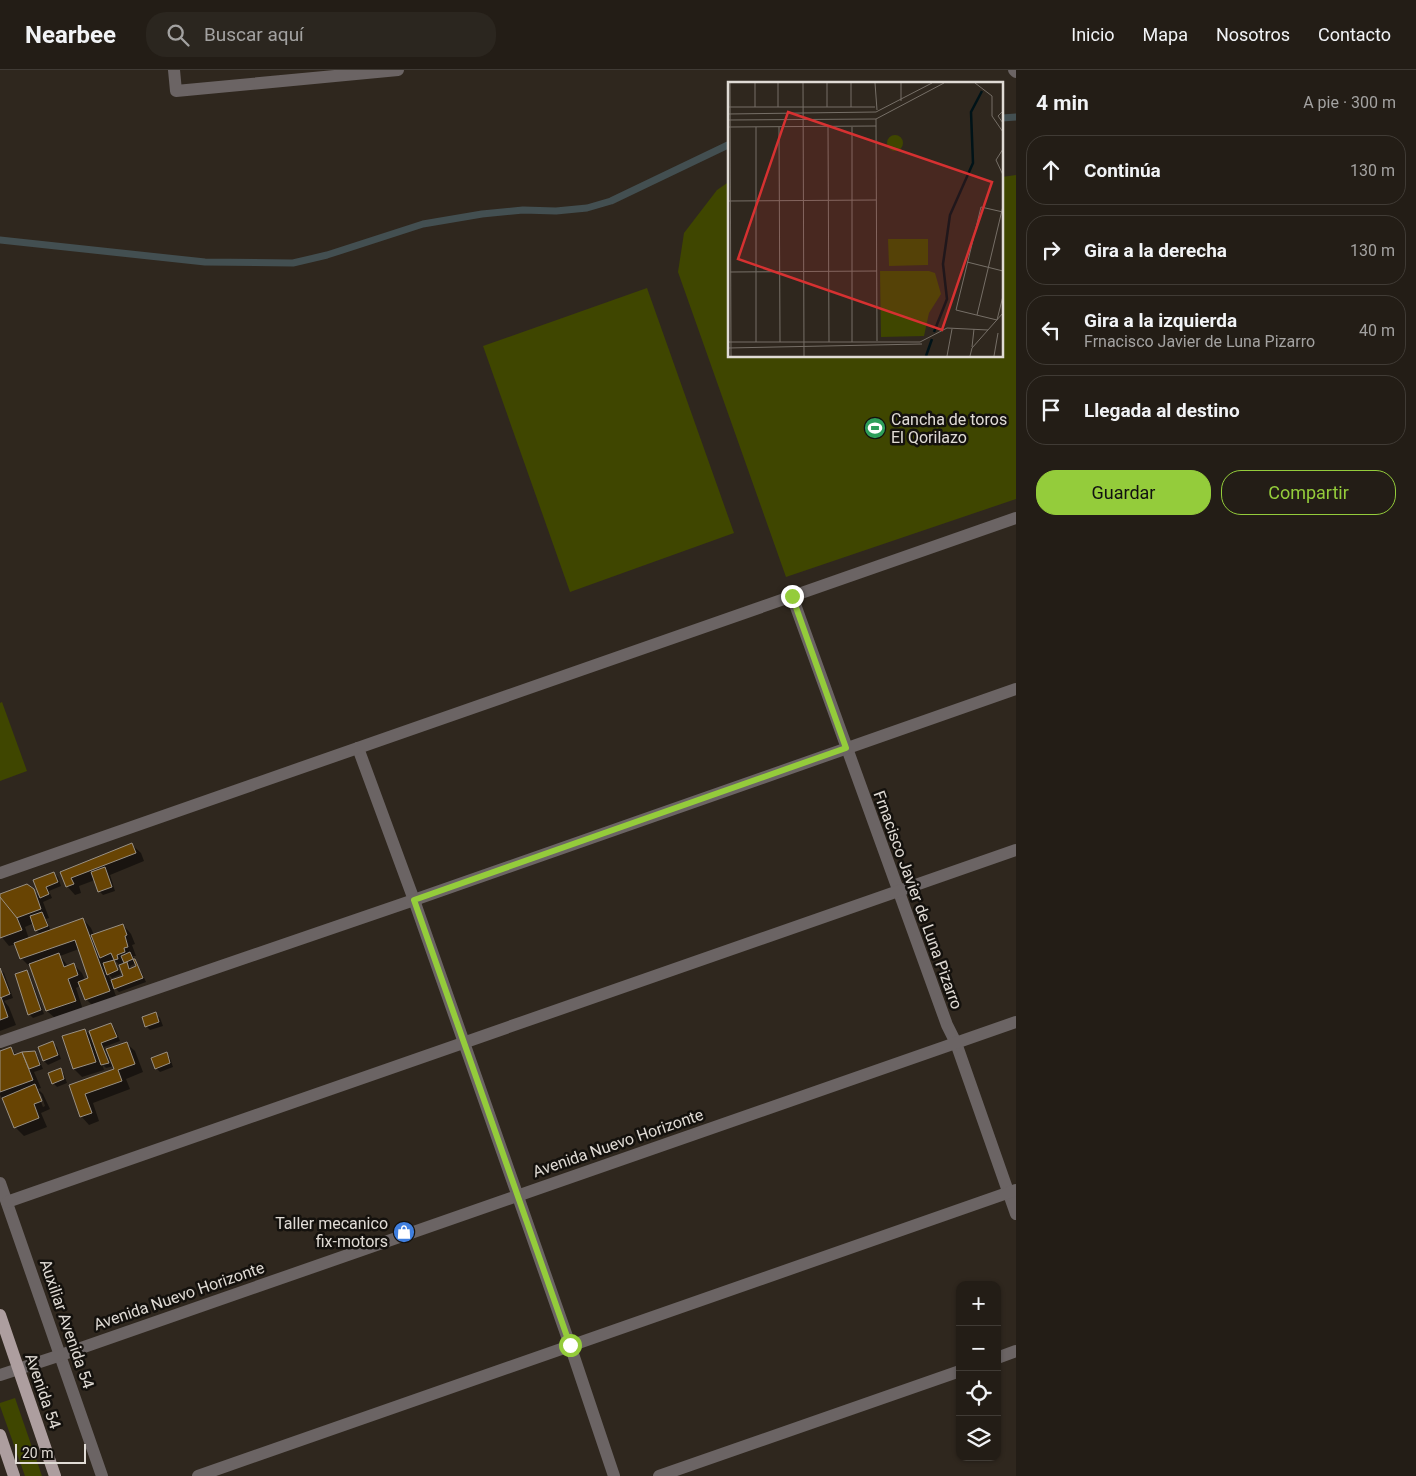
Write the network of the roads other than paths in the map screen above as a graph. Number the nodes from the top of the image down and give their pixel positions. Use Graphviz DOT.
graph roads {
  1 [pos="174,70"];
  2 [pos="398,70"];
  3 [pos="1016,518"];
  4 [pos="792,596"];
  5 [pos="1016,689"];
  6 [pos="358,748"];
  7 [pos="846,748"];
  8 [pos="1016,850"];
  9 [pos="0,873"];
  10 [pos="898,891"];
  11 [pos="414,900"];
  12 [pos="1016,1022"];
  13 [pos="0,1042"];
  14 [pos="463,1042"];
  15 [pos="956,1043"];
  16 [pos="0,1183"];
  17 [pos="1012,1191"];
  18 [pos="517,1195"];
  19 [pos="7,1202"];
  20 [pos="1016,1214"];
  21 [pos="0,1316"];
  22 [pos="570,1345"];
  23 [pos="1016,1352"];
  24 [pos="61,1355"];
  25 [pos="1001,1357"];
  26 [pos="18,1368"];
  27 [pos="956,1372"];
  28 [pos="0,1374"];
  29 [pos="0,1434"];
  30 [pos="14,1476"];
  31 [pos="55,1476"];
  32 [pos="102,1476"];
  33 [pos="198,1476"];
  34 [pos="614,1476"];
  35 [pos="659,1476"];
  1 -- 2 [label="street"];
  3 -- 4 [label="street"];
  4 -- 6 [label="street"];
  4 -- 7 [label="street, Frnacisco Javier de Luna Pizarro"];
  5 -- 7 [label="street"];
  6 -- 9 [label="street"];
  6 -- 11 [label="street"];
  7 -- 10 [label="street, Frnacisco Javier de Luna Pizarro"];
  7 -- 11 [label="street"];
  8 -- 10 [label="street"];
  10 -- 14 [label="street"];
  10 -- 15 [label="street, Frnacisco Javier de Luna Pizarro"];
  11 -- 13 [label="street"];
  11 -- 14 [label="street"];
  12 -- 15 [label="street, Avenida Nuevo Horizonte"];
  14 -- 18 [label="street"];
  14 -- 19 [label="street"];
  15 -- 17 [label="street, Frnacisco Javier de Luna Pizarro"];
  15 -- 18 [label="street, Avenida Nuevo Horizonte"];
  16 -- 19 [label="street, Auxiliar Avenida 54"];
  17 -- 20 [label="street, Frnacisco Javier de Luna Pizarro"];
  17 -- 22 [label="street"];
  18 -- 22 [label="street"];
  18 -- 24 [label="street, Avenida Nuevo Horizonte"];
  19 -- 24 [label="street, Auxiliar Avenida 54"];
  21 -- 26 [label="main road, Avenida 54"];
  22 -- 33 [label="street"];
  22 -- 34 [label="street"];
  23 -- 25 [label="street"];
  24 -- 26 [label="street, Avenida Nuevo Horizonte"];
  24 -- 32 [label="street, Auxiliar Avenida 54"];
  26 -- 28 [label="street, Avenida Nuevo Horizonte"];
  26 -- 31 [label="main road, Avenida 54"];
  27 -- 35 [label="street"];
  29 -- 30 [label="main road"];
}
